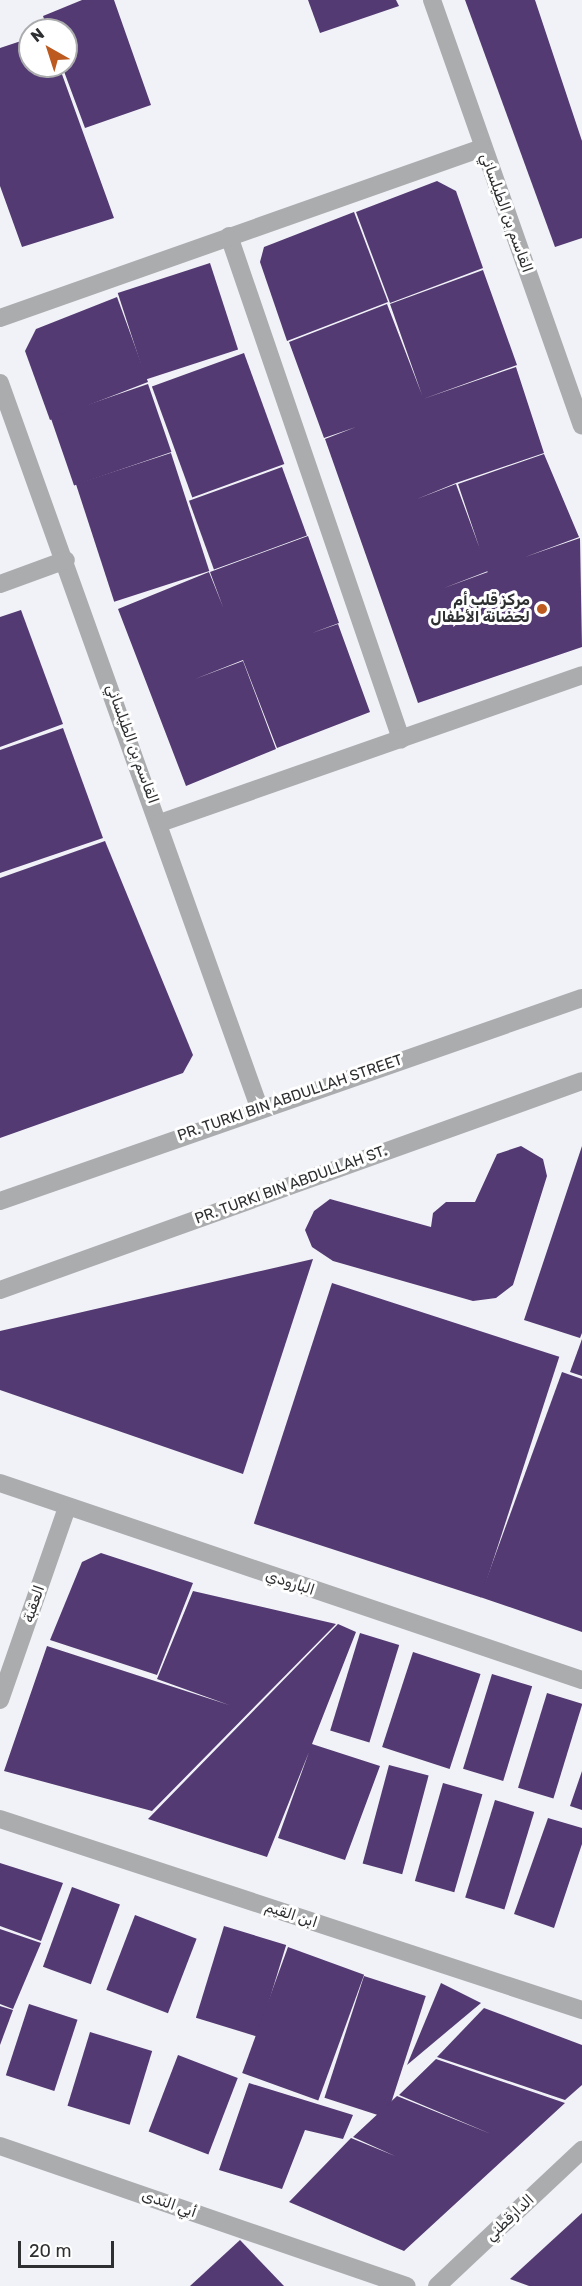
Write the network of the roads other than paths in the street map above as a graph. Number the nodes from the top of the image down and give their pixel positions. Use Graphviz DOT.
graph roads {
  1 [pos="432,0"];
  2 [pos="482,148"];
  3 [pos="229,236"];
  4 [pos="0,318"];
  5 [pos="0,383"];
  6 [pos="582,425"];
  7 [pos="66,560"];
  8 [pos="0,584"];
  9 [pos="582,675"];
  10 [pos="401,739"];
  11 [pos="160,823"];
  12 [pos="582,998"];
  13 [pos="582,1081"];
  14 [pos="259,1107"];
  15 [pos="0,1201"];
  16 [pos="0,1290"];
  17 [pos="0,1483"];
  18 [pos="67,1508"];
  19 [pos="582,1680"];
  20 [pos="0,1700"];
  21 [pos="0,1819"];
  22 [pos="582,2010"];
  23 [pos="0,2146"];
  24 [pos="582,2151"];
  25 [pos="406,2286"];
  26 [pos="437,2286"];
  1 -- 2 [label="street, القاسم بن الطيلساني"];
  2 -- 3 [label="street"];
  2 -- 6 [label="street, القاسم بن الطيلساني"];
  3 -- 4 [label="street"];
  3 -- 10 [label="street"];
  5 -- 7 [label="street, القاسم بن الطيلساني"];
  7 -- 8 [label="street"];
  7 -- 11 [label="street, القاسم بن الطيلساني"];
  9 -- 10 [label="street"];
  10 -- 11 [label="street"];
  11 -- 14 [label="street, القاسم بن الطيلساني"];
  12 -- 14 [label="street, PR. TURKI BIN ABDULLAH STREET"];
  13 -- 16 [label="street, PR. TURKI BIN ABDULLAH ST."];
  14 -- 15 [label="street, PR. TURKI BIN ABDULLAH STREET"];
  17 -- 18 [label="street, البارودي"];
  18 -- 19 [label="street, البارودي"];
  18 -- 20 [label="street, العقبة"];
  21 -- 22 [label="street, ابن القيم"];
  23 -- 25 [label="street, أبي الندى"];
  24 -- 26 [label="street, الدارقطني"];
}
